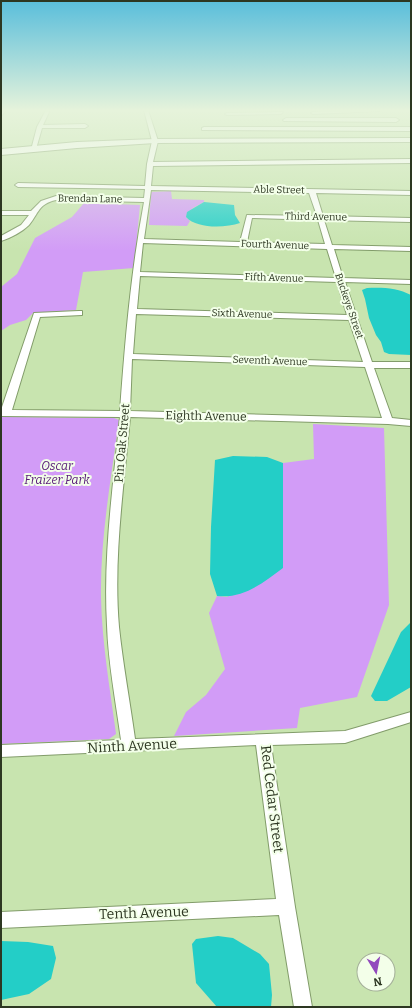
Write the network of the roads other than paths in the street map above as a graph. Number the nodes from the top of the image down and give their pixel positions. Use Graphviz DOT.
graph roads {
  1 [pos="152,157"];
  2 [pos="411,162"];
  3 [pos="150,164"];
  4 [pos="18,185"];
  5 [pos="148,188"];
  6 [pos="312,191"];
  7 [pos="411,193"];
  8 [pos="148,200"];
  9 [pos="1,213"];
  10 [pos="32,213"];
  11 [pos="320,217"];
  12 [pos="411,220"];
  13 [pos="1,239"];
  14 [pos="140,241"];
  15 [pos="242,244"];
  16 [pos="329,246"];
  17 [pos="411,249"];
  18 [pos="136,274"];
  19 [pos="340,280"];
  20 [pos="411,282"];
  21 [pos="133,311"];
  22 [pos="79,312"];
  23 [pos="352,318"];
  24 [pos="128,356"];
  25 [pos="370,365"];
  26 [pos="411,365"];
  27 [pos="3,413"];
  28 [pos="125,415"];
  29 [pos="388,421"];
  30 [pos="411,423"];
  31 [pos="411,717"];
  32 [pos="263,739"];
  33 [pos="129,746"];
  34 [pos="1,752"];
  35 [pos="286,907"];
  36 [pos="1,920"];
  37 [pos="304,1007"];
  1 -- 3 [label="street, Pin Oak Street"];
  2 -- 3 [label="street"];
  3 -- 5 [label="street, Pin Oak Street"];
  4 -- 5 [label="street, Able Street"];
  5 -- 6 [label="street, Able Street"];
  5 -- 8 [label="street, Pin Oak Street"];
  6 -- 7 [label="street, Able Street"];
  6 -- 11 [label="street, Buckeye Street"];
  8 -- 10 [label="street, Brendan Lane"];
  8 -- 14 [label="street, Pin Oak Street"];
  9 -- 10 [label="street"];
  10 -- 13 [label="street, Brendan Lane"];
  11 -- 12 [label="street, Third Avenue"];
  11 -- 15 [label="street, Third Avenue"];
  11 -- 16 [label="street, Buckeye Street"];
  14 -- 15 [label="street, Fourth Avenue"];
  14 -- 18 [label="street, Pin Oak Street"];
  15 -- 16 [label="street, Fourth Avenue"];
  16 -- 17 [label="street, Fourth Avenue"];
  16 -- 19 [label="street, Buckeye Street"];
  18 -- 19 [label="street, Fifth Avenue"];
  18 -- 21 [label="street, Pin Oak Street"];
  19 -- 20 [label="street, Fifth Avenue"];
  19 -- 23 [label="street, Buckeye Street"];
  21 -- 23 [label="street, Sixth Avenue"];
  21 -- 24 [label="street, Pin Oak Street"];
  22 -- 27 [label="street"];
  23 -- 25 [label="street, Buckeye Street"];
  24 -- 25 [label="street, Seventh Avenue"];
  24 -- 28 [label="street, Pin Oak Street"];
  25 -- 26 [label="street, Seventh Avenue"];
  25 -- 29 [label="street, Buckeye Street"];
  27 -- 28 [label="street, Eighth Avenue"];
  28 -- 29 [label="street, Eighth Avenue"];
  28 -- 33 [label="street, Pin Oak Street"];
  29 -- 30 [label="street, Eighth Avenue"];
  31 -- 32 [label="street, Red Cedar Street"];
  32 -- 33 [label="street, Ninth Avenue"];
  32 -- 35 [label="street, Red Cedar Street"];
  33 -- 34 [label="street, Ninth Avenue"];
  35 -- 36 [label="street, Tenth Avenue"];
  35 -- 37 [label="street, Red Cedar Street"];
}
